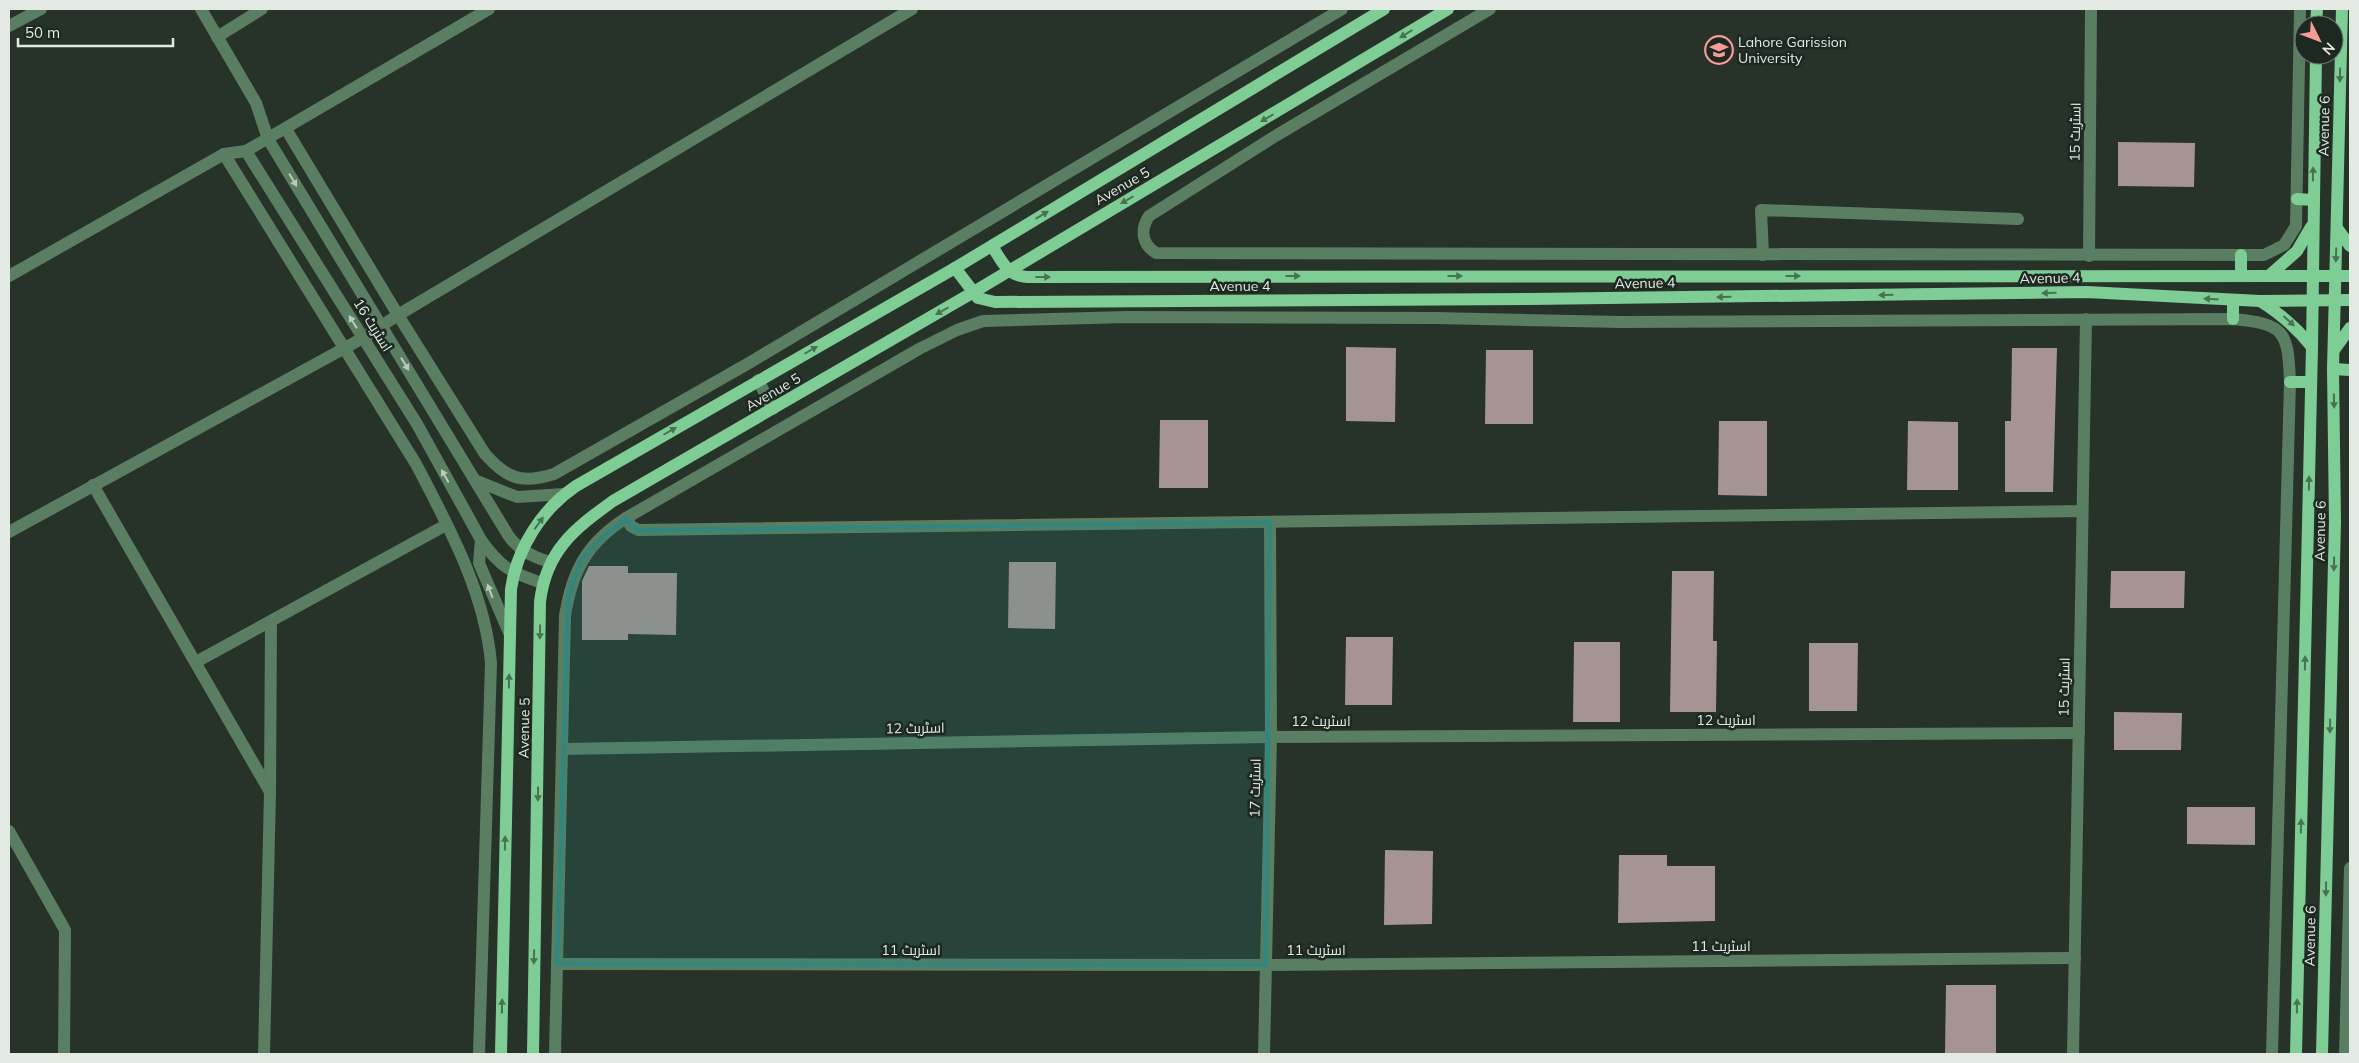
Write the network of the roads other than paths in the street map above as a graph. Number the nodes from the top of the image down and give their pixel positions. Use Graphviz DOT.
graph roads {
  1 [pos="41,9"];
  2 [pos="201,9"];
  3 [pos="262,9"];
  4 [pos="489,9"];
  5 [pos="912,9"];
  6 [pos="1342,9"];
  7 [pos="1384,9"];
  8 [pos="1448,9"];
  9 [pos="1490,9"];
  10 [pos="2091,9"];
  11 [pos="2300,9"];
  12 [pos="2342,9"];
  13 [pos="476,12"];
  14 [pos="9,26"];
  15 [pos="217,37"];
  16 [pos="2316,65"];
  17 [pos="286,129"];
  18 [pos="268,139"];
  19 [pos="246,151"];
  20 [pos="224,154"];
  21 [pos="2344,198"];
  22 [pos="2297,199"];
  23 [pos="2313,200"];
  24 [pos="2018,219"];
  25 [pos="2313,222"];
  26 [pos="2337,228"];
  27 [pos="992,246"];
  28 [pos="2350,246"];
  29 [pos="1763,255"];
  30 [pos="2089,256"];
  31 [pos="2241,256"];
  32 [pos="955,268"];
  33 [pos="1008,271"];
  34 [pos="2241,274"];
  35 [pos="2271,274"];
  36 [pos="2313,275"];
  37 [pos="2336,275"];
  38 [pos="9,276"];
  39 [pos="2350,276"];
  40 [pos="972,293"];
  41 [pos="2233,300"];
  42 [pos="2312,300"];
  43 [pos="2335,300"];
  44 [pos="2350,300"];
  45 [pos="2260,301"];
  46 [pos="398,315"];
  47 [pos="2086,319"];
  48 [pos="2233,319"];
  49 [pos="382,327"];
  50 [pos="2350,328"];
  51 [pos="363,338"];
  52 [pos="2312,347"];
  53 [pos="345,348"];
  54 [pos="2334,350"];
  55 [pos="2333,369"];
  56 [pos="2350,370"];
  57 [pos="758,380"];
  58 [pos="2290,382"];
  59 [pos="2311,382"];
  60 [pos="773,409"];
  61 [pos="476,481"];
  62 [pos="92,484"];
  63 [pos="564,494"];
  64 [pos="2082,511"];
  65 [pos="626,518"];
  66 [pos="1270,522"];
  67 [pos="446,525"];
  68 [pos="9,532"];
  69 [pos="481,540"];
  70 [pos="522,550"];
  71 [pos="550,562"];
  72 [pos="514,573"];
  73 [pos="542,583"];
  74 [pos="271,622"];
  75 [pos="510,635"];
  76 [pos="196,662"];
  77 [pos="2079,733"];
  78 [pos="1271,737"];
  79 [pos="563,750"];
  80 [pos="270,792"];
  81 [pos="9,831"];
  82 [pos="2350,868"];
  83 [pos="2075,958"];
  84 [pos="557,964"];
  85 [pos="1266,965"];
  86 [pos="64,1054"];
  87 [pos="264,1054"];
  88 [pos="479,1054"];
  89 [pos="501,1054"];
  90 [pos="532,1054"];
  91 [pos="555,1054"];
  92 [pos="1264,1054"];
  93 [pos="2073,1054"];
  94 [pos="2272,1054"];
  95 [pos="2296,1054"];
  96 [pos="2322,1054"];
  97 [pos="2345,1054"];
  1 -- 14 [label="street"];
  2 -- 15 [label="street, اسٹریٹ 16"];
  3 -- 15 [label="street"];
  4 -- 13 [label="street"];
  5 -- 46 [label="street"];
  6 -- 46 [label="street"];
  27 -- 7 [label="main road, Avenue 5, one-way"];
  8 -- 33 [label="main road, Avenue 5, one-way"];
  9 -- 29 [label="street"];
  10 -- 30 [label="street, اسٹریٹ 15"];
  11 -- 22 [label="street"];
  12 -- 21 [label="main road, Avenue 6, one-way"];
  13 -- 17 [label="street"];
  15 -- 18 [label="street, اسٹریٹ 16"];
  23 -- 16 [label="main road, Avenue 6, one-way"];
  17 -- 18 [label="street"];
  17 -- 46 [label="street"];
  18 -- 19 [label="street"];
  18 -- 49 [label="street, اسٹریٹ 16, one-way"];
  19 -- 20 [label="street"];
  51 -- 19 [label="street, اسٹریٹ 16, one-way"];
  20 -- 38 [label="street"];
  20 -- 53 [label="street"];
  21 -- 26 [label="main road, Avenue 6"];
  22 -- 23 [label="main road"];
  22 -- 31 [label="street"];
  23 -- 25 [label="main road, Avenue 6"];
  24 -- 29 [label="street"];
  25 -- 35 [label="main road"];
  25 -- 36 [label="main road, Avenue 6"];
  26 -- 28 [label="main road"];
  26 -- 37 [label="main road, Avenue 6, one-way"];
  27 -- 32 [label="main road, Avenue 5"];
  27 -- 33 [label="main road"];
  29 -- 30 [label="street"];
  30 -- 31 [label="street"];
  31 -- 34 [label="main road"];
  32 -- 40 [label="main road"];
  57 -- 32 [label="main road, Avenue 5, one-way"];
  33 -- 34 [label="main road, Avenue 4, one-way"];
  33 -- 40 [label="main road, Avenue 5"];
  34 -- 35 [label="main road, Avenue 4"];
  35 -- 36 [label="main road, Avenue 4"];
  36 -- 37 [label="main road, Avenue 4"];
  36 -- 42 [label="main road, Avenue 6"];
  37 -- 39 [label="main road, Avenue 4"];
  37 -- 43 [label="main road, Avenue 6"];
  41 -- 40 [label="main road, Avenue 4, one-way"];
  40 -- 60 [label="main road, Avenue 5, one-way"];
  41 -- 45 [label="main road, Avenue 4"];
  41 -- 48 [label="main road"];
  42 -- 43 [label="main road, Avenue 4"];
  42 -- 45 [label="main road, Avenue 4"];
  42 -- 52 [label="main road, Avenue 6"];
  43 -- 44 [label="main road, Avenue 4"];
  43 -- 54 [label="main road, Avenue 6"];
  45 -- 52 [label="main road, one-way"];
  46 -- 49 [label="street"];
  47 -- 48 [label="street"];
  47 -- 64 [label="street, اسٹریٹ 15"];
  47 -- 65 [label="street"];
  48 -- 58 [label="street"];
  49 -- 51 [label="street"];
  49 -- 61 [label="street, اسٹریٹ 16, one-way"];
  50 -- 54 [label="main road"];
  51 -- 53 [label="street"];
  69 -- 51 [label="street, اسٹریٹ 16, one-way"];
  52 -- 59 [label="main road, Avenue 6"];
  53 -- 62 [label="street"];
  53 -- 67 [label="street"];
  54 -- 55 [label="main road, Avenue 6"];
  55 -- 56 [label="main road"];
  55 -- 96 [label="main road, Avenue 6, one-way"];
  57 -- 60 [label="street"];
  63 -- 57 [label="main road, Avenue 5, one-way"];
  58 -- 59 [label="main road"];
  58 -- 94 [label="street"];
  95 -- 59 [label="main road, Avenue 6, one-way"];
  60 -- 71 [label="main road, Avenue 5"];
  61 -- 63 [label="street"];
  61 -- 70 [label="street, اسٹریٹ 16"];
  62 -- 68 [label="street"];
  62 -- 76 [label="street"];
  70 -- 63 [label="main road, Avenue 5, one-way"];
  64 -- 66 [label="street"];
  64 -- 77 [label="street, اسٹریٹ 15"];
  65 -- 66 [label="street"];
  65 -- 79 [label="street"];
  66 -- 78 [label="street, اسٹریٹ 17"];
  67 -- 74 [label="street"];
  67 -- 88 [label="street"];
  69 -- 72 [label="street"];
  75 -- 69 [label="street, Avenue 5, one-way"];
  70 -- 71 [label="street, اسٹریٹ 16"];
  70 -- 72 [label="main road, Avenue 5"];
  71 -- 73 [label="main road, Avenue 5"];
  72 -- 73 [label="street"];
  72 -- 75 [label="main road, Avenue 5"];
  73 -- 90 [label="main road, Avenue 5, one-way"];
  74 -- 76 [label="street"];
  74 -- 80 [label="street"];
  89 -- 75 [label="main road, Avenue 5, one-way"];
  76 -- 80 [label="street"];
  77 -- 78 [label="street, اسٹریٹ 12"];
  77 -- 83 [label="street, اسٹریٹ 15"];
  78 -- 79 [label="street, اسٹریٹ 12"];
  78 -- 85 [label="street, اسٹریٹ 17"];
  79 -- 84 [label="street"];
  80 -- 87 [label="street"];
  81 -- 86 [label="street"];
  82 -- 97 [label="street"];
  83 -- 85 [label="street, اسٹریٹ 11"];
  83 -- 93 [label="street, اسٹریٹ 15"];
  84 -- 85 [label="street, اسٹریٹ 11"];
  84 -- 91 [label="street"];
  85 -- 92 [label="street, اسٹریٹ 17"];
}
